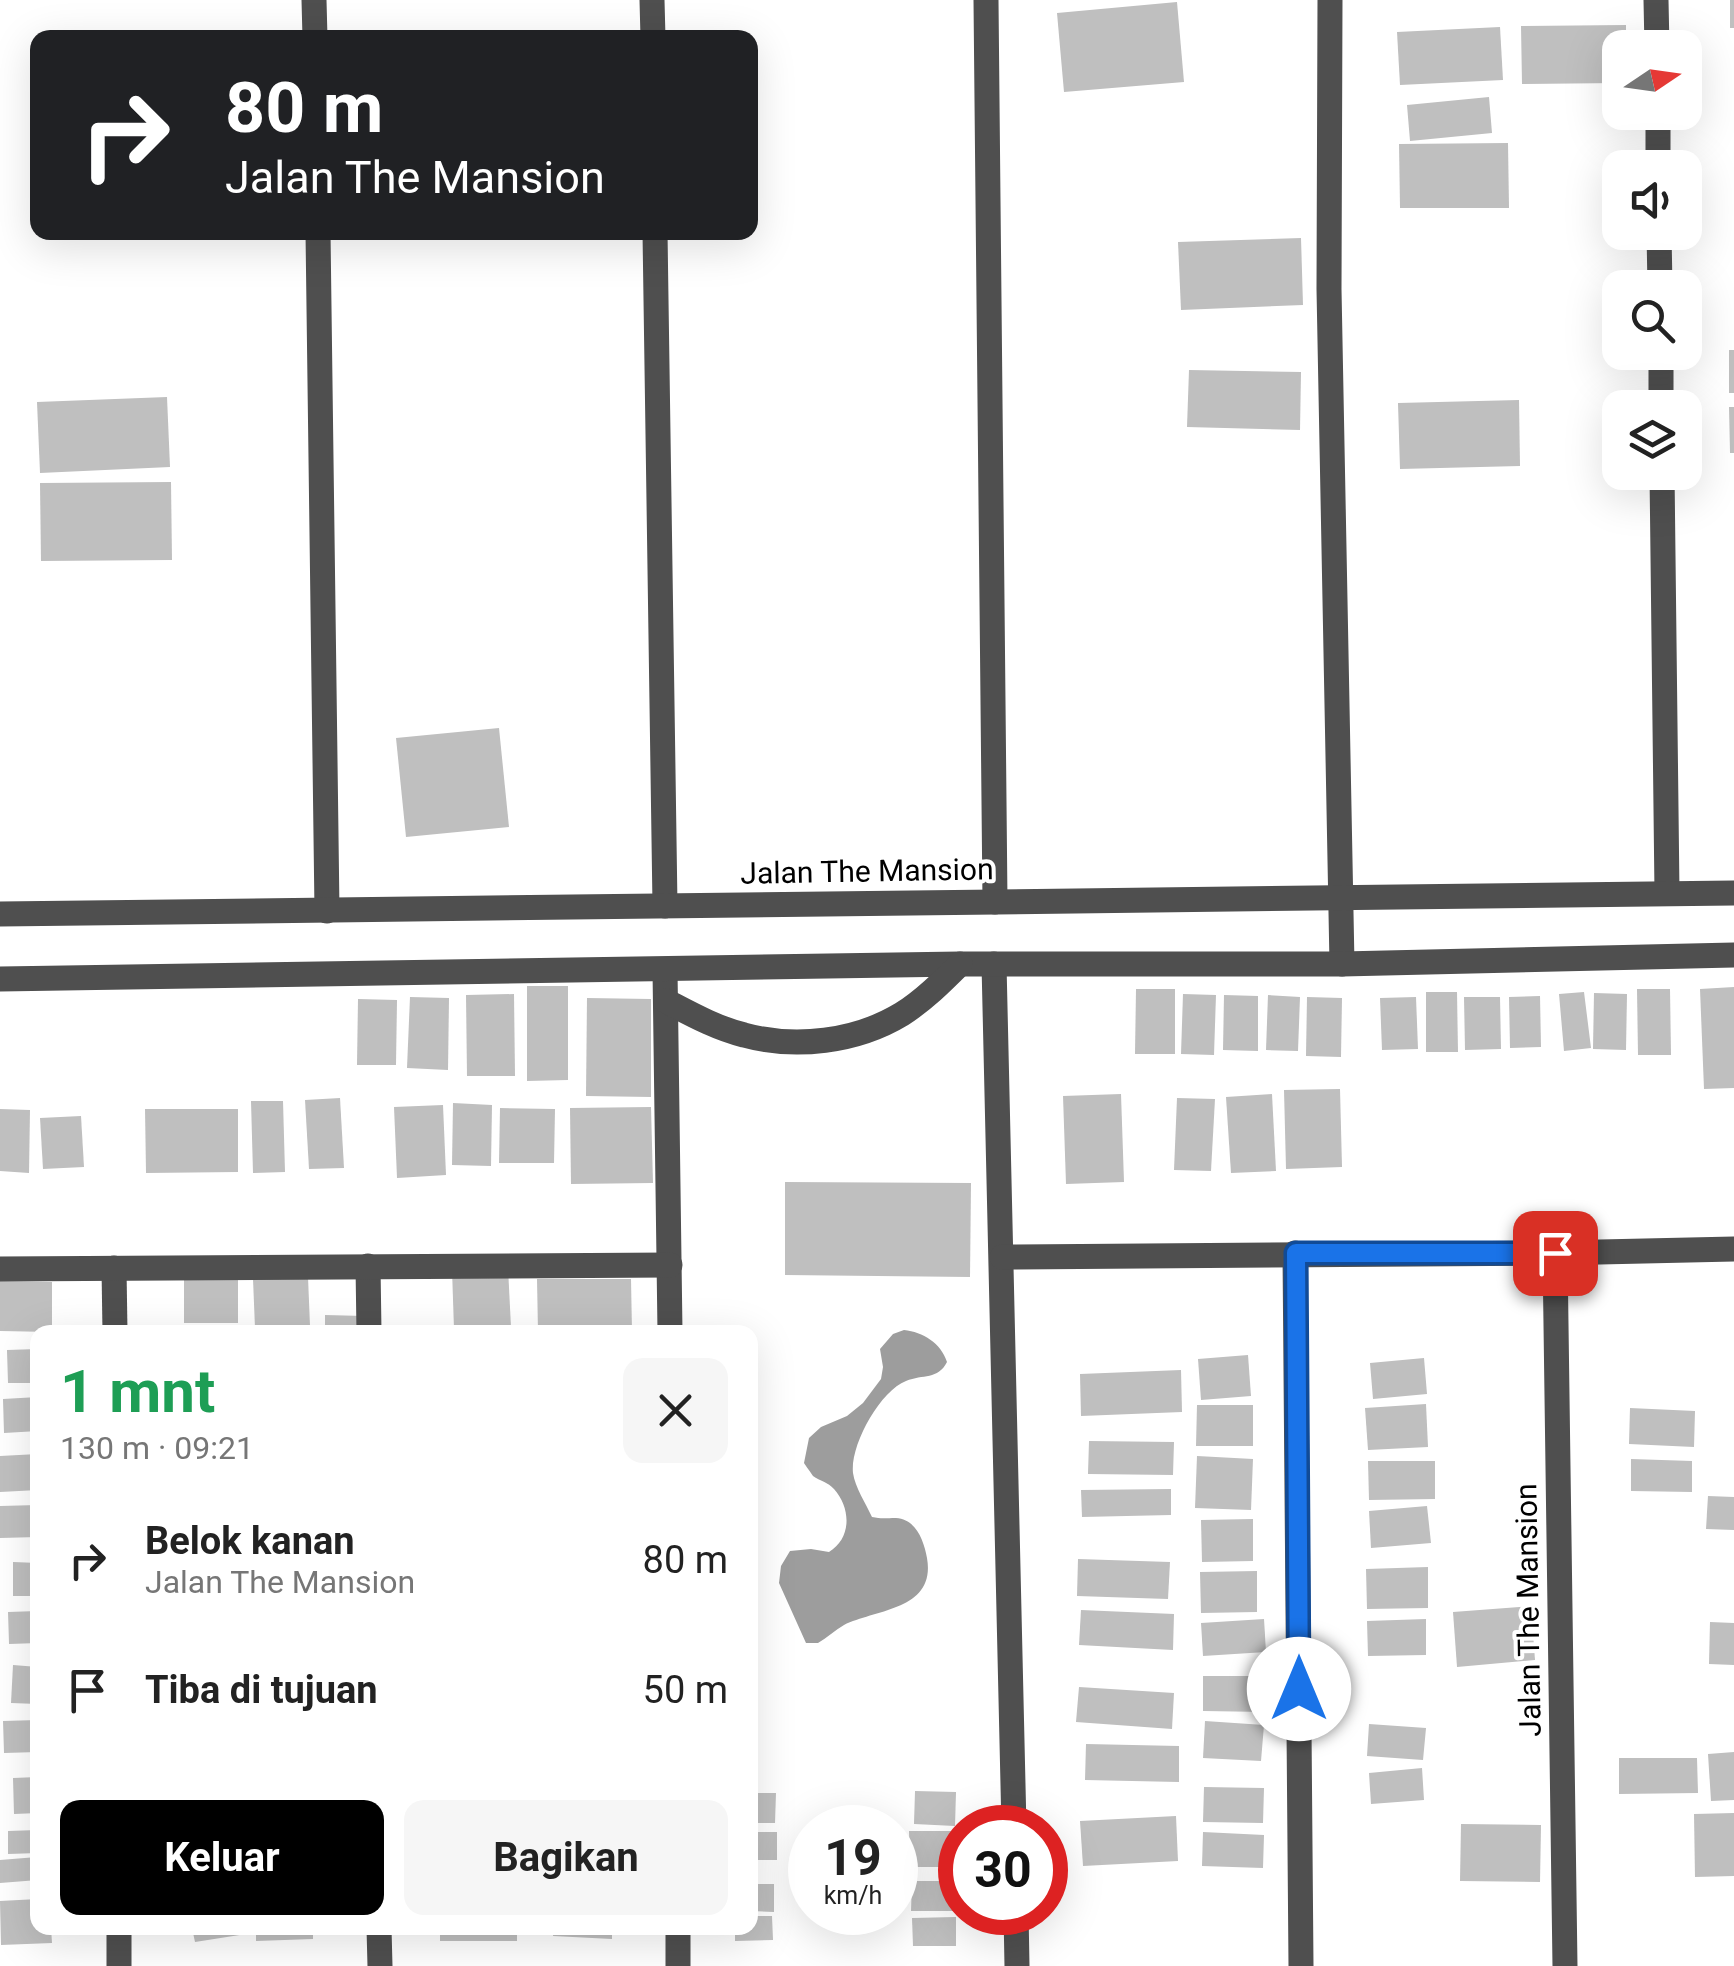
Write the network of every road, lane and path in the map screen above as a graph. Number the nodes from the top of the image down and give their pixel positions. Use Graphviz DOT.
graph roads {
  1 [pos="314,0"];
  2 [pos="652,0"];
  3 [pos="986,0"];
  4 [pos="1330,0"];
  5 [pos="1656,0"];
  6 [pos="315,30"];
  7 [pos="652,30"];
  8 [pos="1657,30"];
  9 [pos="318,240"];
  10 [pos="655,240"];
  11 [pos="1662,490"];
  12 [pos="1734,892"];
  13 [pos="1668,894"];
  14 [pos="1340,898"];
  15 [pos="995,902"];
  16 [pos="665,906"];
  17 [pos="328,910"];
  18 [pos="0,914"];
  19 [pos="1734,955"];
  20 [pos="960,964"];
  21 [pos="994,964"];
  22 [pos="1342,964"];
  23 [pos="666,970"];
  24 [pos="0,979"];
  25 [pos="666,1001"];
  26 [pos="1734,1249"];
  27 [pos="1296,1253"];
  28 [pos="1555,1253"];
  29 [pos="1002,1256"];
  30 [pos="670,1265"];
  31 [pos="368,1266"];
  32 [pos="114,1268"];
  33 [pos="0,1269"];
  34 [pos="115,1325"];
  35 [pos="369,1325"];
  36 [pos="670,1325"];
  37 [pos="1014,1805"];
  38 [pos="118,1935"];
  39 [pos="379,1935"];
  40 [pos="678,1935"];
  41 [pos="1016,1935"];
  42 [pos="119,1966"];
  43 [pos="380,1966"];
  44 [pos="678,1966"];
  45 [pos="1017,1966"];
  46 [pos="1301,1966"];
  47 [pos="1565,1966"];
  1 -- 6 [label="street"];
  2 -- 7 [label="street"];
  3 -- 15 [label="street"];
  4 -- 14 [label="street"];
  5 -- 8 [label="street"];
  9 -- 17 [label="street"];
  10 -- 16 [label="street"];
  11 -- 13 [label="street"];
  12 -- 13 [label="street, Jalan The Mansion"];
  13 -- 14 [label="street, Jalan The Mansion"];
  14 -- 15 [label="street, Jalan The Mansion"];
  14 -- 22 [label="street"];
  15 -- 16 [label="street, Jalan The Mansion"];
  16 -- 17 [label="street, Jalan The Mansion"];
  17 -- 18 [label="street, Jalan The Mansion"];
  19 -- 22 [label="street"];
  20 -- 21 [label="street"];
  20 -- 23 [label="street"];
  20 -- 25 [label="street"];
  21 -- 22 [label="street"];
  21 -- 29 [label="street"];
  23 -- 24 [label="street"];
  23 -- 25 [label="street"];
  25 -- 30 [label="street"];
  26 -- 28 [label="street"];
  27 -- 28 [label="street"];
  27 -- 29 [label="street"];
  27 -- 46 [label="street"];
  28 -- 47 [label="street, Jalan The Mansion"];
  29 -- 37 [label="street"];
  30 -- 31 [label="street"];
  30 -- 36 [label="street"];
  31 -- 32 [label="street"];
  31 -- 35 [label="street"];
  32 -- 33 [label="street"];
  32 -- 34 [label="street"];
  38 -- 42 [label="street"];
  39 -- 43 [label="street"];
  40 -- 44 [label="street"];
  41 -- 45 [label="street"];
}
